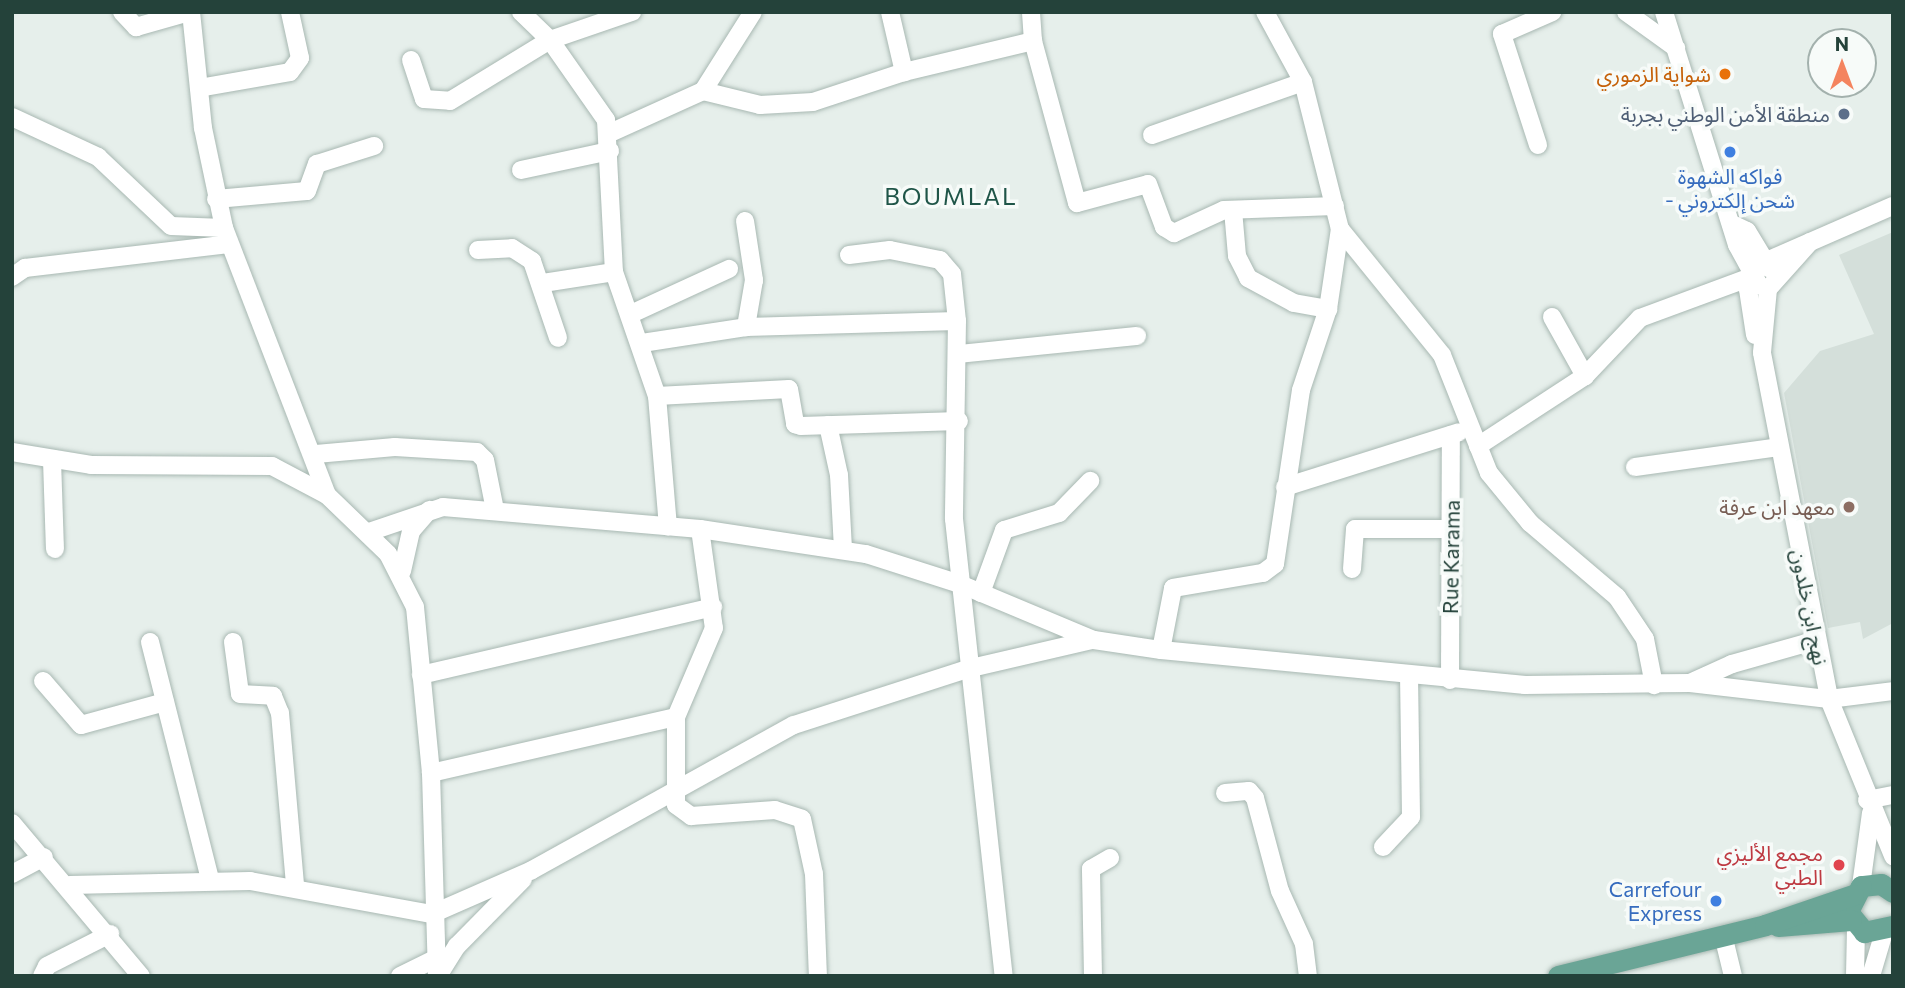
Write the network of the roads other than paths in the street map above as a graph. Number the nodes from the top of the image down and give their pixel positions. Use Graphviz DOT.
graph roads {
  1 [pos="122,12"];
  2 [pos="190,12"];
  3 [pos="290,12"];
  4 [pos="521,12"];
  5 [pos="632,12"];
  6 [pos="753,12"];
  7 [pos="890,12"];
  8 [pos="1031,12"];
  9 [pos="1265,12"];
  10 [pos="1552,12"];
  11 [pos="1626,12"];
  12 [pos="1664,12"];
  13 [pos="550,40"];
  14 [pos="1033,41"];
  15 [pos="1676,48"];
  16 [pos="411,60"];
  17 [pos="904,72"];
  18 [pos="1303,82"];
  19 [pos="199,88"];
  20 [pos="703,91"];
  21 [pos="12,117"];
  22 [pos="1152,135"];
  23 [pos="610,142"];
  24 [pos="1538,145"];
  25 [pos="374,146"];
  26 [pos="521,170"];
  27 [pos="216,199"];
  28 [pos="1335,206"];
  29 [pos="1893,206"];
  30 [pos="1233,210"];
  31 [pos="745,220"];
  32 [pos="1734,225"];
  33 [pos="1340,229"];
  34 [pos="227,236"];
  35 [pos="1810,242"];
  36 [pos="478,250"];
  37 [pos="849,255"];
  38 [pos="1764,261"];
  39 [pos="729,270"];
  40 [pos="614,272"];
  41 [pos="1751,276"];
  42 [pos="12,277"];
  43 [pos="543,283"];
  44 [pos="1772,284"];
  45 [pos="1328,309"];
  46 [pos="631,314"];
  47 [pos="1552,317"];
  48 [pos="957,321"];
  49 [pos="746,327"];
  50 [pos="1137,336"];
  51 [pos="558,338"];
  52 [pos="642,343"];
  53 [pos="1762,353"];
  54 [pos="959,354"];
  55 [pos="1585,376"];
  56 [pos="657,396"];
  57 [pos="959,421"];
  58 [pos="828,425"];
  59 [pos="1468,428"];
  60 [pos="1451,435"];
  61 [pos="1478,446"];
  62 [pos="1779,447"];
  63 [pos="12,452"];
  64 [pos="316,454"];
  65 [pos="52,460"];
  66 [pos="1635,467"];
  67 [pos="1090,481"];
  68 [pos="1285,487"];
  69 [pos="327,495"];
  70 [pos="432,508"];
  71 [pos="495,510"];
  72 [pos="668,527"];
  73 [pos="700,529"];
  74 [pos="1451,529"];
  75 [pos="369,532"];
  76 [pos="55,549"];
  77 [pos="843,549"];
  78 [pos="1352,569"];
  79 [pos="402,571"];
  80 [pos="960,584"];
  81 [pos="981,593"];
  82 [pos="712,607"];
  83 [pos="1094,640"];
  84 [pos="1817,640"];
  85 [pos="150,642"];
  86 [pos="233,642"];
  87 [pos="1161,650"];
  88 [pos="967,669"];
  89 [pos="421,675"];
  90 [pos="1409,677"];
  91 [pos="1450,680"];
  92 [pos="43,681"];
  93 [pos="1689,683"];
  94 [pos="1654,685"];
  95 [pos="1893,691"];
  96 [pos="1829,699"];
  97 [pos="165,702"];
  98 [pos="676,717"];
  99 [pos="431,773"];
  100 [pos="674,788"];
  101 [pos="1225,793"];
  102 [pos="1893,795"];
  103 [pos="1869,807"];
  104 [pos="12,823"];
  105 [pos="1383,847"];
  106 [pos="1893,856"];
  107 [pos="44,857"];
  108 [pos="1110,858"];
  109 [pos="533,870"];
  110 [pos="12,874"];
  111 [pos="210,879"];
  112 [pos="70,885"];
  113 [pos="295,886"];
  114 [pos="1857,890"];
  115 [pos="1893,892"];
  116 [pos="432,914"];
  117 [pos="1854,924"];
  118 [pos="1765,925"];
  119 [pos="1890,928"];
  120 [pos="110,934"];
  121 [pos="1723,934"];
  122 [pos="437,970"];
  123 [pos="43,976"];
  124 [pos="141,976"];
  125 [pos="400,976"];
  126 [pos="818,976"];
  127 [pos="1004,976"];
  128 [pos="1093,976"];
  129 [pos="1308,976"];
  130 [pos="1558,976"];
  131 [pos="1733,976"];
  132 [pos="1855,976"];
  133 [pos="1871,976"];
  1 -- 2 [label="street"];
  2 -- 19 [label="street"];
  3 -- 19 [label="street"];
  4 -- 13 [label="street"];
  5 -- 13 [label="street"];
  6 -- 20 [label="street"];
  7 -- 17 [label="street"];
  8 -- 14 [label="street"];
  9 -- 18 [label="street"];
  10 -- 24 [label="street"];
  11 -- 15 [label="street"];
  12 -- 15 [label="street, نهج ابن خلدون"];
  13 -- 16 [label="street"];
  13 -- 23 [label="street"];
  14 -- 17 [label="street"];
  14 -- 30 [label="street"];
  15 -- 32 [label="street, نهج ابن خلدون"];
  17 -- 20 [label="street"];
  18 -- 22 [label="street"];
  18 -- 28 [label="street"];
  19 -- 27 [label="street"];
  20 -- 23 [label="street"];
  21 -- 34 [label="street"];
  23 -- 26 [label="street"];
  23 -- 40 [label="street"];
  25 -- 27 [label="street"];
  27 -- 34 [label="street"];
  28 -- 30 [label="street"];
  28 -- 33 [label="street"];
  29 -- 35 [label="street"];
  30 -- 45 [label="street"];
  31 -- 49 [label="street"];
  32 -- 38 [label="street, نهج ابن خلدون"];
  32 -- 41 [label="street, نهج ابن خلدون"];
  33 -- 45 [label="street"];
  33 -- 59 [label="street"];
  34 -- 42 [label="street"];
  34 -- 64 [label="street"];
  35 -- 38 [label="street"];
  35 -- 44 [label="street"];
  36 -- 43 [label="street"];
  37 -- 48 [label="street"];
  38 -- 41 [label="street"];
  38 -- 44 [label="street, نهج ابن خلدون"];
  39 -- 46 [label="street"];
  40 -- 43 [label="street"];
  40 -- 46 [label="street"];
  41 -- 44 [label="street, نهج ابن خلدون"];
  41 -- 53 [label="street, نهج ابن خلدون"];
  41 -- 55 [label="street"];
  43 -- 51 [label="street"];
  44 -- 53 [label="street, نهج ابن خلدون"];
  45 -- 68 [label="street"];
  46 -- 52 [label="street"];
  47 -- 55 [label="street"];
  48 -- 49 [label="street"];
  48 -- 54 [label="street"];
  49 -- 52 [label="street"];
  50 -- 54 [label="street"];
  52 -- 56 [label="street"];
  53 -- 62 [label="street, نهج ابن خلدون"];
  54 -- 57 [label="street"];
  55 -- 61 [label="street"];
  56 -- 58 [label="street"];
  56 -- 72 [label="street"];
  57 -- 58 [label="street"];
  57 -- 80 [label="street"];
  58 -- 77 [label="street"];
  59 -- 60 [label="street"];
  59 -- 61 [label="street"];
  60 -- 68 [label="street"];
  60 -- 74 [label="street, Rue Karama"];
  61 -- 94 [label="street"];
  62 -- 66 [label="street"];
  62 -- 84 [label="street, نهج ابن خلدون"];
  63 -- 65 [label="street"];
  64 -- 69 [label="street"];
  64 -- 71 [label="street"];
  65 -- 69 [label="street"];
  65 -- 76 [label="street"];
  67 -- 81 [label="street"];
  68 -- 87 [label="street"];
  69 -- 75 [label="street"];
  70 -- 71 [label="street"];
  70 -- 75 [label="street"];
  70 -- 79 [label="street"];
  71 -- 72 [label="street"];
  72 -- 73 [label="street"];
  73 -- 77 [label="street"];
  73 -- 82 [label="street"];
  74 -- 78 [label="street"];
  74 -- 91 [label="street, Rue Karama"];
  75 -- 79 [label="street"];
  77 -- 80 [label="street"];
  79 -- 89 [label="street"];
  80 -- 81 [label="street"];
  80 -- 88 [label="street"];
  81 -- 83 [label="street"];
  82 -- 89 [label="street"];
  82 -- 98 [label="street"];
  83 -- 87 [label="street"];
  83 -- 88 [label="street"];
  84 -- 93 [label="street"];
  84 -- 96 [label="street, نهج ابن خلدون"];
  85 -- 97 [label="street"];
  86 -- 113 [label="street"];
  87 -- 90 [label="street"];
  88 -- 100 [label="street"];
  88 -- 127 [label="street"];
  89 -- 99 [label="street"];
  90 -- 91 [label="street"];
  90 -- 105 [label="street"];
  91 -- 94 [label="street"];
  92 -- 97 [label="street"];
  93 -- 94 [label="street"];
  93 -- 96 [label="street"];
  95 -- 96 [label="street"];
  96 -- 103 [label="street, نهج ابن خلدون"];
  97 -- 111 [label="street"];
  98 -- 99 [label="street"];
  98 -- 100 [label="street"];
  99 -- 116 [label="street"];
  100 -- 109 [label="street"];
  100 -- 126 [label="street"];
  101 -- 129 [label="street"];
  102 -- 103 [label="street"];
  103 -- 106 [label="street, نهج ابن خلدون"];
  103 -- 114 [label="street, نهج ابن خلدون"];
  104 -- 107 [label="street"];
  107 -- 110 [label="street"];
  107 -- 112 [label="street"];
  108 -- 128 [label="street"];
  109 -- 116 [label="street"];
  109 -- 122 [label="street"];
  111 -- 112 [label="street"];
  111 -- 113 [label="street"];
  112 -- 120 [label="street"];
  113 -- 116 [label="street"];
  114 -- 115 [label="main road"];
  114 -- 117 [label="main road"];
  114 -- 118 [label="main road"];
  116 -- 122 [label="street"];
  117 -- 118 [label="main road"];
  117 -- 119 [label="main road"];
  117 -- 132 [label="street"];
  118 -- 121 [label="main road"];
  119 -- 133 [label="street"];
  120 -- 123 [label="street"];
  120 -- 124 [label="street"];
  121 -- 130 [label="main road"];
  121 -- 131 [label="street"];
  122 -- 125 [label="street"];
}
